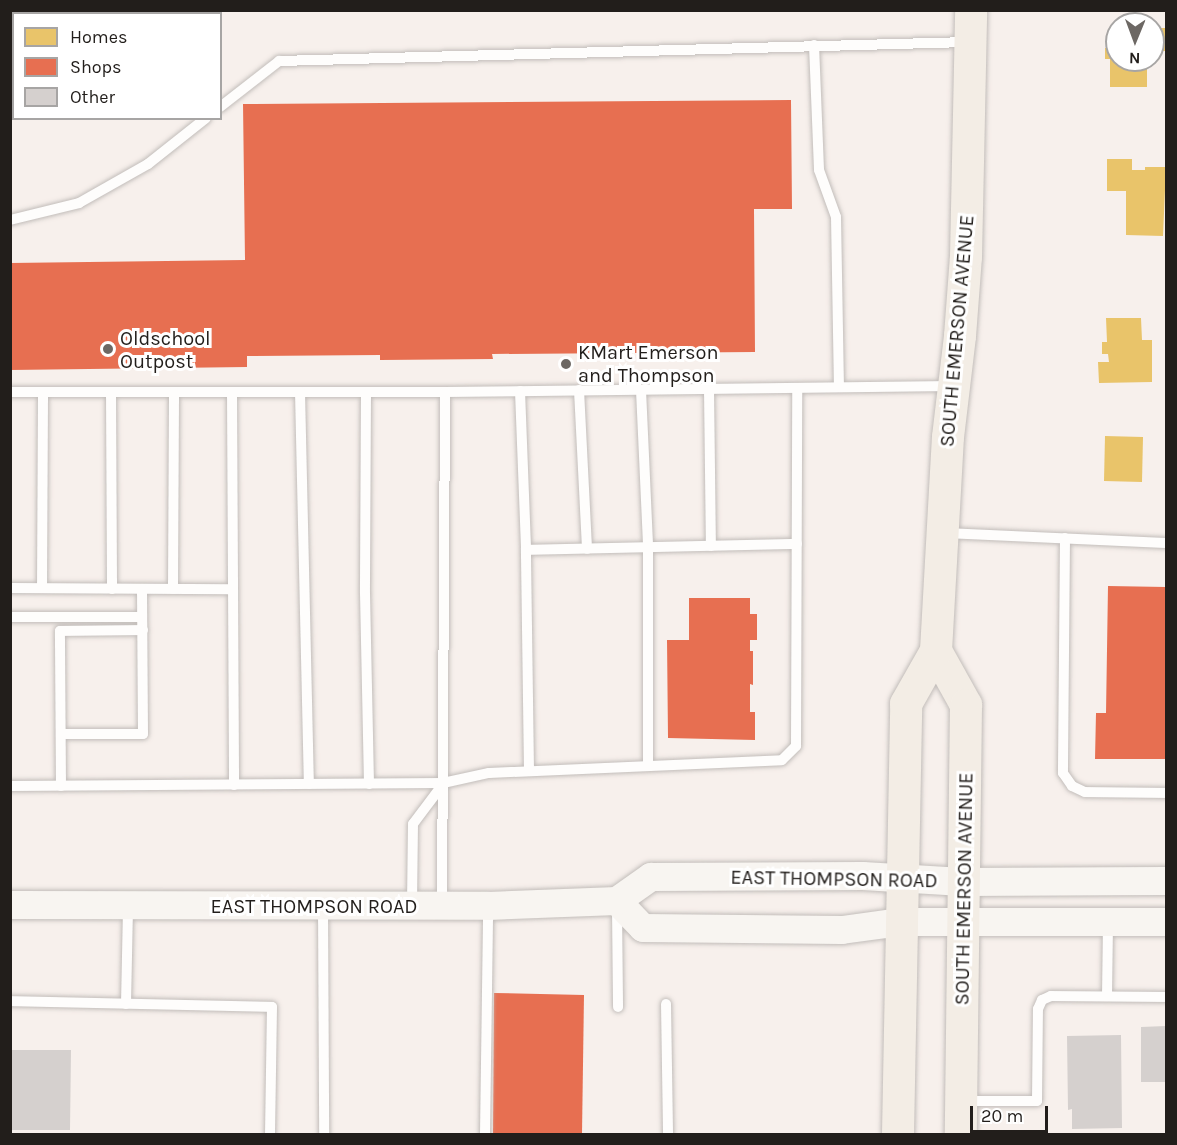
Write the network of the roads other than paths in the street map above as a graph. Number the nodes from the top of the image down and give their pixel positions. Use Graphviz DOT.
graph roads {
  1 [pos="971,10"];
  2 [pos="970,42"];
  3 [pos="814,45"];
  4 [pos="222,105"];
  5 [pos="203,120"];
  6 [pos="10,220"];
  7 [pos="954,386"];
  8 [pos="839,387"];
  9 [pos="797,388"];
  10 [pos="709,389"];
  11 [pos="579,390"];
  12 [pos="641,390"];
  13 [pos="520,391"];
  14 [pos="10,392"];
  15 [pos="43,392"];
  16 [pos="111,392"];
  17 [pos="174,392"];
  18 [pos="232,392"];
  19 [pos="300,392"];
  20 [pos="366,392"];
  21 [pos="445,392"];
  22 [pos="943,533"];
  23 [pos="1065,538"];
  24 [pos="1167,543"];
  25 [pos="797,544"];
  26 [pos="711,546"];
  27 [pos="648,547"];
  28 [pos="587,549"];
  29 [pos="526,550"];
  30 [pos="10,588"];
  31 [pos="42,588"];
  32 [pos="112,589"];
  33 [pos="142,589"];
  34 [pos="173,589"];
  35 [pos="233,589"];
  36 [pos="10,617"];
  37 [pos="142,617"];
  38 [pos="143,630"];
  39 [pos="936,651"];
  40 [pos="61,734"];
  41 [pos="648,766"];
  42 [pos="529,771"];
  43 [pos="443,783"];
  44 [pos="309,784"];
  45 [pos="369,784"];
  46 [pos="234,785"];
  47 [pos="10,786"];
  48 [pos="61,786"];
  49 [pos="1167,792"];
  50 [pos="902,878"];
  51 [pos="1167,880"];
  52 [pos="963,882"];
  53 [pos="617,901"];
  54 [pos="10,905"];
  55 [pos="128,905"];
  56 [pos="323,906"];
  57 [pos="412,906"];
  58 [pos="442,906"];
  59 [pos="488,906"];
  60 [pos="901,922"];
  61 [pos="962,922"];
  62 [pos="1108,922"];
  63 [pos="1167,922"];
  64 [pos="1107,996"];
  65 [pos="1167,997"];
  66 [pos="10,1001"];
  67 [pos="126,1004"];
  68 [pos="666,1004"];
  69 [pos="618,1007"];
  70 [pos="961,1101"];
  71 [pos="270,1134"];
  72 [pos="324,1134"];
  73 [pos="485,1134"];
  74 [pos="668,1134"];
  75 [pos="898,1134"];
  76 [pos="961,1134"];
  1 -- 2 [label="main road, SOUTH EMERSON AVENUE"];
  2 -- 3 [label="lane"];
  2 -- 7 [label="main road, SOUTH EMERSON AVENUE"];
  3 -- 4 [label="lane"];
  3 -- 8 [label="lane"];
  5 -- 6 [label="lane"];
  7 -- 8 [label="lane"];
  7 -- 22 [label="main road, SOUTH EMERSON AVENUE"];
  8 -- 9 [label="lane"];
  9 -- 10 [label="lane"];
  9 -- 25 [label="lane"];
  10 -- 12 [label="lane"];
  10 -- 26 [label="lane"];
  11 -- 12 [label="lane"];
  11 -- 13 [label="lane"];
  11 -- 28 [label="lane"];
  12 -- 27 [label="lane"];
  13 -- 21 [label="lane"];
  13 -- 29 [label="lane"];
  14 -- 15 [label="lane"];
  15 -- 16 [label="lane"];
  15 -- 31 [label="lane"];
  16 -- 17 [label="lane"];
  16 -- 32 [label="lane"];
  17 -- 18 [label="lane"];
  17 -- 34 [label="lane"];
  18 -- 19 [label="lane"];
  18 -- 35 [label="lane"];
  19 -- 20 [label="lane"];
  19 -- 44 [label="lane"];
  20 -- 21 [label="lane"];
  20 -- 45 [label="lane"];
  21 -- 43 [label="lane"];
  22 -- 23 [label="lane"];
  22 -- 39 [label="main road, SOUTH EMERSON AVENUE"];
  23 -- 24 [label="lane"];
  23 -- 49 [label="lane"];
  25 -- 26 [label="lane"];
  25 -- 41 [label="lane"];
  26 -- 27 [label="lane"];
  27 -- 28 [label="lane"];
  27 -- 41 [label="lane"];
  28 -- 29 [label="lane"];
  29 -- 42 [label="lane"];
  30 -- 31 [label="lane"];
  31 -- 32 [label="lane"];
  32 -- 33 [label="lane"];
  33 -- 34 [label="lane"];
  33 -- 37 [label="lane"];
  34 -- 35 [label="lane"];
  35 -- 46 [label="lane"];
  36 -- 37 [label="lane"];
  37 -- 38 [label="lane"];
  38 -- 40 [label="lane"];
  38 -- 40 [label="lane"];
  39 -- 50 [label="main road, SOUTH EMERSON AVENUE"];
  39 -- 52 [label="main road, SOUTH EMERSON AVENUE"];
  40 -- 48 [label="lane"];
  41 -- 42 [label="lane"];
  42 -- 43 [label="lane"];
  43 -- 45 [label="lane"];
  43 -- 57 [label="lane"];
  43 -- 58 [label="lane"];
  44 -- 45 [label="lane"];
  44 -- 46 [label="lane"];
  46 -- 48 [label="lane"];
  47 -- 48 [label="lane"];
  50 -- 52 [label="main road, EAST THOMPSON ROAD"];
  50 -- 53 [label="main road, EAST THOMPSON ROAD"];
  50 -- 60 [label="main road, SOUTH EMERSON AVENUE"];
  51 -- 52 [label="main road, EAST THOMPSON ROAD"];
  52 -- 61 [label="main road, SOUTH EMERSON AVENUE"];
  53 -- 59 [label="main road, EAST THOMPSON ROAD"];
  53 -- 60 [label="main road"];
  53 -- 69 [label="lane"];
  54 -- 55 [label="main road, EAST THOMPSON ROAD"];
  55 -- 56 [label="main road, EAST THOMPSON ROAD"];
  55 -- 67 [label="lane"];
  56 -- 57 [label="main road, EAST THOMPSON ROAD"];
  56 -- 72 [label="lane"];
  57 -- 58 [label="main road, EAST THOMPSON ROAD"];
  58 -- 59 [label="main road, EAST THOMPSON ROAD"];
  59 -- 73 [label="lane"];
  60 -- 61 [label="main road"];
  60 -- 75 [label="main road, SOUTH EMERSON AVENUE"];
  61 -- 62 [label="main road"];
  61 -- 70 [label="main road, SOUTH EMERSON AVENUE"];
  62 -- 63 [label="main road"];
  62 -- 64 [label="lane"];
  64 -- 65 [label="lane"];
  64 -- 70 [label="lane"];
  66 -- 67 [label="lane"];
  67 -- 71 [label="lane"];
  68 -- 74 [label="lane"];
  70 -- 76 [label="main road, SOUTH EMERSON AVENUE"];
}
